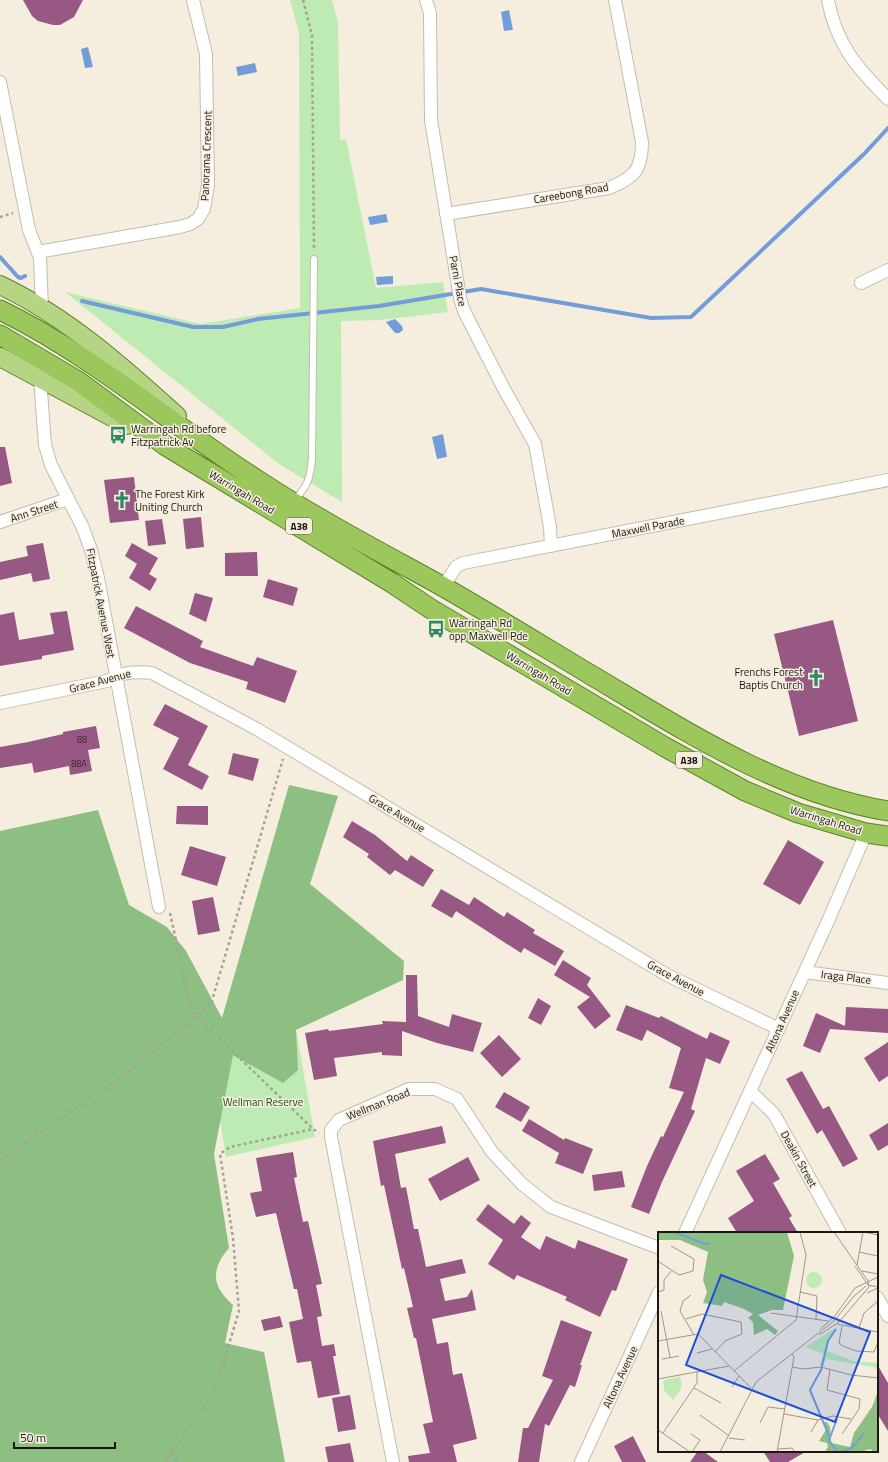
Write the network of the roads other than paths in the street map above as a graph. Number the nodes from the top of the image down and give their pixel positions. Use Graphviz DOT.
graph roads {
  1 [pos="193,0"];
  2 [pos="426,0"];
  3 [pos="615,0"];
  4 [pos="828,0"];
  5 [pos="0,82"];
  6 [pos="888,99"];
  7 [pos="2,103"];
  8 [pos="446,214"];
  9 [pos="39,255"];
  10 [pos="314,260"];
  11 [pos="888,270"];
  12 [pos="861,283"];
  13 [pos="0,285"];
  14 [pos="42,307"];
  15 [pos="0,310"];
  16 [pos="0,334"];
  17 [pos="0,357"];
  18 [pos="40,378"];
  19 [pos="166,446"];
  20 [pos="210,447"];
  21 [pos="888,480"];
  22 [pos="68,499"];
  23 [pos="292,502"];
  24 [pos="0,522"];
  25 [pos="551,546"];
  26 [pos="443,587"];
  27 [pos="431,609"];
  28 [pos="115,676"];
  29 [pos="0,703"];
  30 [pos="884,811"];
  31 [pos="866,833"];
  32 [pos="888,836"];
  33 [pos="159,907"];
  34 [pos="805,972"];
  35 [pos="888,983"];
  36 [pos="778,1028"];
  37 [pos="750,1091"];
  38 [pos="685,1232"];
  39 [pos="839,1232"];
  40 [pos="658,1248"];
  41 [pos="658,1294"];
  42 [pos="878,1299"];
  43 [pos="888,1316"];
  44 [pos="393,1462"];
  45 [pos="581,1462"];
  1 -- 9 [label="street, Panorama Crescent"];
  2 -- 8 [label="street, Parni Place"];
  3 -- 8 [label="street, Careebong Road"];
  4 -- 6 [label="street"];
  5 -- 7 [label="street"];
  7 -- 9 [label="street"];
  8 -- 25 [label="street, Parni Place"];
  9 -- 14 [label="street"];
  10 -- 23 [label="lane"];
  11 -- 12 [label="street"];
  13 -- 14 [label="main road, Warringah Road / A38"];
  14 -- 20 [label="main road, Warringah Road / A38"];
  15 -- 20 [label="highway, Warringah Road / A38"];
  16 -- 19 [label="highway, Warringah Road / A38"];
  17 -- 18 [label="main road, Warringah Road / A38"];
  18 -- 19 [label="main road, Warringah Road / A38"];
  18 -- 22 [label="street, Fitzpatrick Avenue West"];
  19 -- 27 [label="highway, Warringah Road / A38"];
  20 -- 23 [label="highway, Warringah Road / A38"];
  21 -- 25 [label="street, Maxwell Parade"];
  22 -- 24 [label="street, Ann Street"];
  22 -- 28 [label="street, Fitzpatrick Avenue West"];
  23 -- 26 [label="highway, Warringah Road / A38"];
  25 -- 26 [label="street, Maxwell Parade"];
  26 -- 27 [label="highway, Maxwell Parade"];
  26 -- 30 [label="highway, Warringah Road / A38"];
  27 -- 31 [label="highway, Warringah Road / A38"];
  28 -- 29 [label="street, Grace Avenue"];
  28 -- 33 [label="street, Fitzpatrick Avenue West"];
  28 -- 36 [label="street, Grace Avenue"];
  30 -- 31 [label="highway, Altona Avenue"];
  31 -- 32 [label="highway, Warringah Road / A38"];
  31 -- 34 [label="street, Altona Avenue"];
  34 -- 35 [label="street, Iraga Place"];
  34 -- 36 [label="street, Altona Avenue"];
  36 -- 37 [label="street, Altona Avenue"];
  37 -- 38 [label="street, Altona Avenue"];
  37 -- 39 [label="street, Deakin Street"];
  40 -- 44 [label="street, Wellman Road"];
  41 -- 45 [label="street, Altona Avenue"];
  42 -- 43 [label="street"];
}
